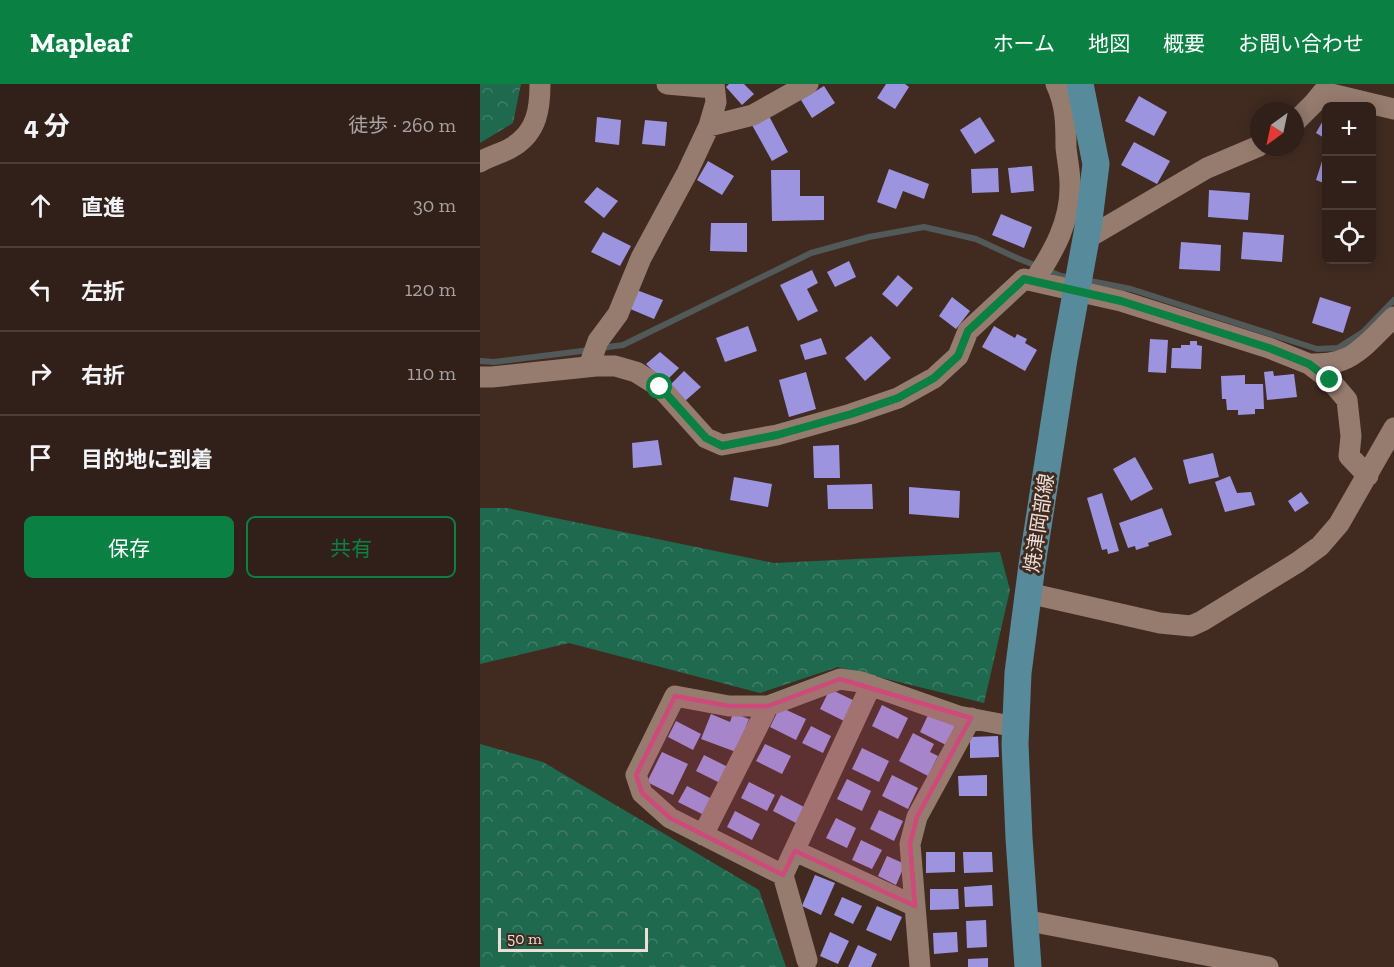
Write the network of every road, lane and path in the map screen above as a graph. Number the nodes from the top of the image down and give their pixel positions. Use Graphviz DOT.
graph roads {
  1 [pos="540,84"];
  2 [pos="668,84"];
  3 [pos="808,84"];
  4 [pos="1056,84"];
  5 [pos="1080,84"];
  6 [pos="714,86"];
  7 [pos="1322,88"];
  8 [pos="1394,109"];
  9 [pos="1304,113"];
  10 [pos="709,126"];
  11 [pos="1250,150"];
  12 [pos="480,162"];
  13 [pos="1086,239"];
  14 [pos="1040,283"];
  15 [pos="1394,317"];
  16 [pos="1309,364"];
  17 [pos="589,366"];
  18 [pos="480,377"];
  19 [pos="1394,428"];
  20 [pos="1368,476"];
  21 [pos="1028,593"];
  22 [pos="871,685"];
  23 [pos="768,706"];
  24 [pos="971,718"];
  25 [pos="1016,727"];
  26 [pos="703,835"];
  27 [pos="795,851"];
  28 [pos="783,875"];
  29 [pos="915,906"];
  30 [pos="1024,920"];
  31 [pos="810,965"];
  32 [pos="920,967"];
  33 [pos="1028,967"];
  34 [pos="1268,967"];
  1 -- 12 [label="street"];
  2 -- 6 [label="street"];
  3 -- 10 [label="street"];
  4 -- 14 [label="street"];
  5 -- 13 [label="main road, 焼津岡部線"];
  6 -- 10 [label="street"];
  7 -- 8 [label="street"];
  7 -- 9 [label="street"];
  10 -- 17 [label="street"];
  11 -- 13 [label="street"];
  13 -- 21 [label="main road, 焼津岡部線"];
  14 -- 16 [label="street"];
  14 -- 17 [label="street"];
  15 -- 16 [label="street"];
  16 -- 20 [label="street"];
  17 -- 18 [label="street"];
  19 -- 20 [label="street"];
  20 -- 21 [label="street"];
  21 -- 25 [label="main road, 焼津岡部線"];
  22 -- 23 [label="street"];
  22 -- 24 [label="street"];
  22 -- 27 [label="street"];
  23 -- 26 [label="street"];
  23 -- 26 [label="street"];
  24 -- 25 [label="street"];
  24 -- 29 [label="street"];
  25 -- 30 [label="main road, 焼津岡部線"];
  26 -- 28 [label="street"];
  27 -- 28 [label="street"];
  27 -- 29 [label="street"];
  28 -- 31 [label="street"];
  29 -- 32 [label="street"];
  30 -- 33 [label="main road, 焼津岡部線"];
  30 -- 34 [label="street"];
}
